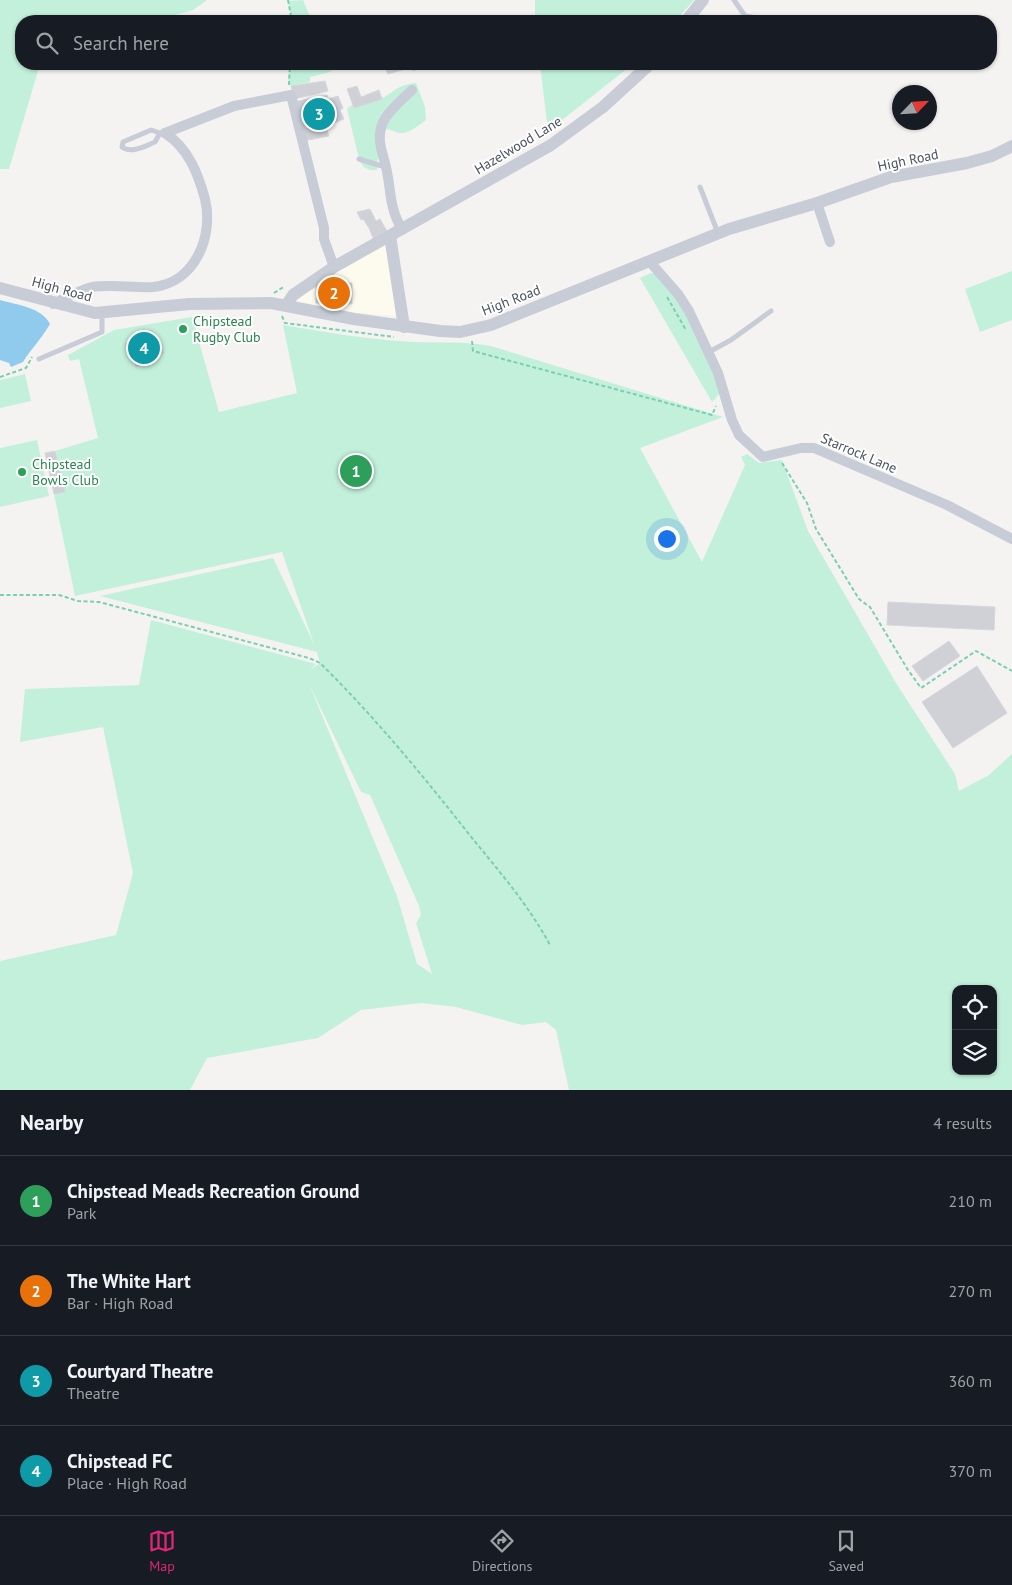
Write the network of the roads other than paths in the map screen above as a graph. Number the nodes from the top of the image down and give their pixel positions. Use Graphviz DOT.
graph roads {
  1 [pos="704,0"];
  2 [pos="734,0"];
  3 [pos="691,15"];
  4 [pos="743,15"];
  5 [pos="643,70"];
  6 [pos="412,90"];
  7 [pos="162,133"];
  8 [pos="1012,146"];
  9 [pos="359,158"];
  10 [pos="386,167"];
  11 [pos="700,187"];
  12 [pos="817,203"];
  13 [pos="402,230"];
  14 [pos="718,234"];
  15 [pos="390,236"];
  16 [pos="830,242"];
  17 [pos="650,262"];
  18 [pos="334,267"];
  19 [pos="0,288"];
  20 [pos="53,304"];
  21 [pos="284,310"];
  22 [pos="771,311"];
  23 [pos="102,313"];
  24 [pos="400,332"];
  25 [pos="708,352"];
  26 [pos="39,359"];
  27 [pos="1012,539"];
  1 -- 3 [label="street"];
  2 -- 4 [label="lane"];
  5 -- 13 [label="street, Hazelwood Lane"];
  6 -- 10 [label="street"];
  7 -- 7 [label="lane"];
  7 -- 18 [label="street"];
  7 -- 20 [label="street"];
  8 -- 12 [label="street, High Road"];
  9 -- 10 [label="lane"];
  10 -- 13 [label="street"];
  11 -- 14 [label="lane"];
  12 -- 14 [label="street, High Road"];
  12 -- 16 [label="street"];
  13 -- 15 [label="street, Hazelwood Lane"];
  14 -- 17 [label="street, High Road"];
  15 -- 18 [label="street, Hazelwood Lane"];
  15 -- 24 [label="street"];
  17 -- 24 [label="street, High Road"];
  17 -- 25 [label="street, Starrock Lane"];
  18 -- 21 [label="street, Hazelwood Lane"];
  19 -- 20 [label="street, High Road"];
  20 -- 23 [label="street, High Road"];
  21 -- 23 [label="street, High Road"];
  21 -- 24 [label="street, High Road"];
  22 -- 25 [label="lane"];
  23 -- 26 [label="lane"];
  25 -- 27 [label="street, Starrock Lane"];
}
